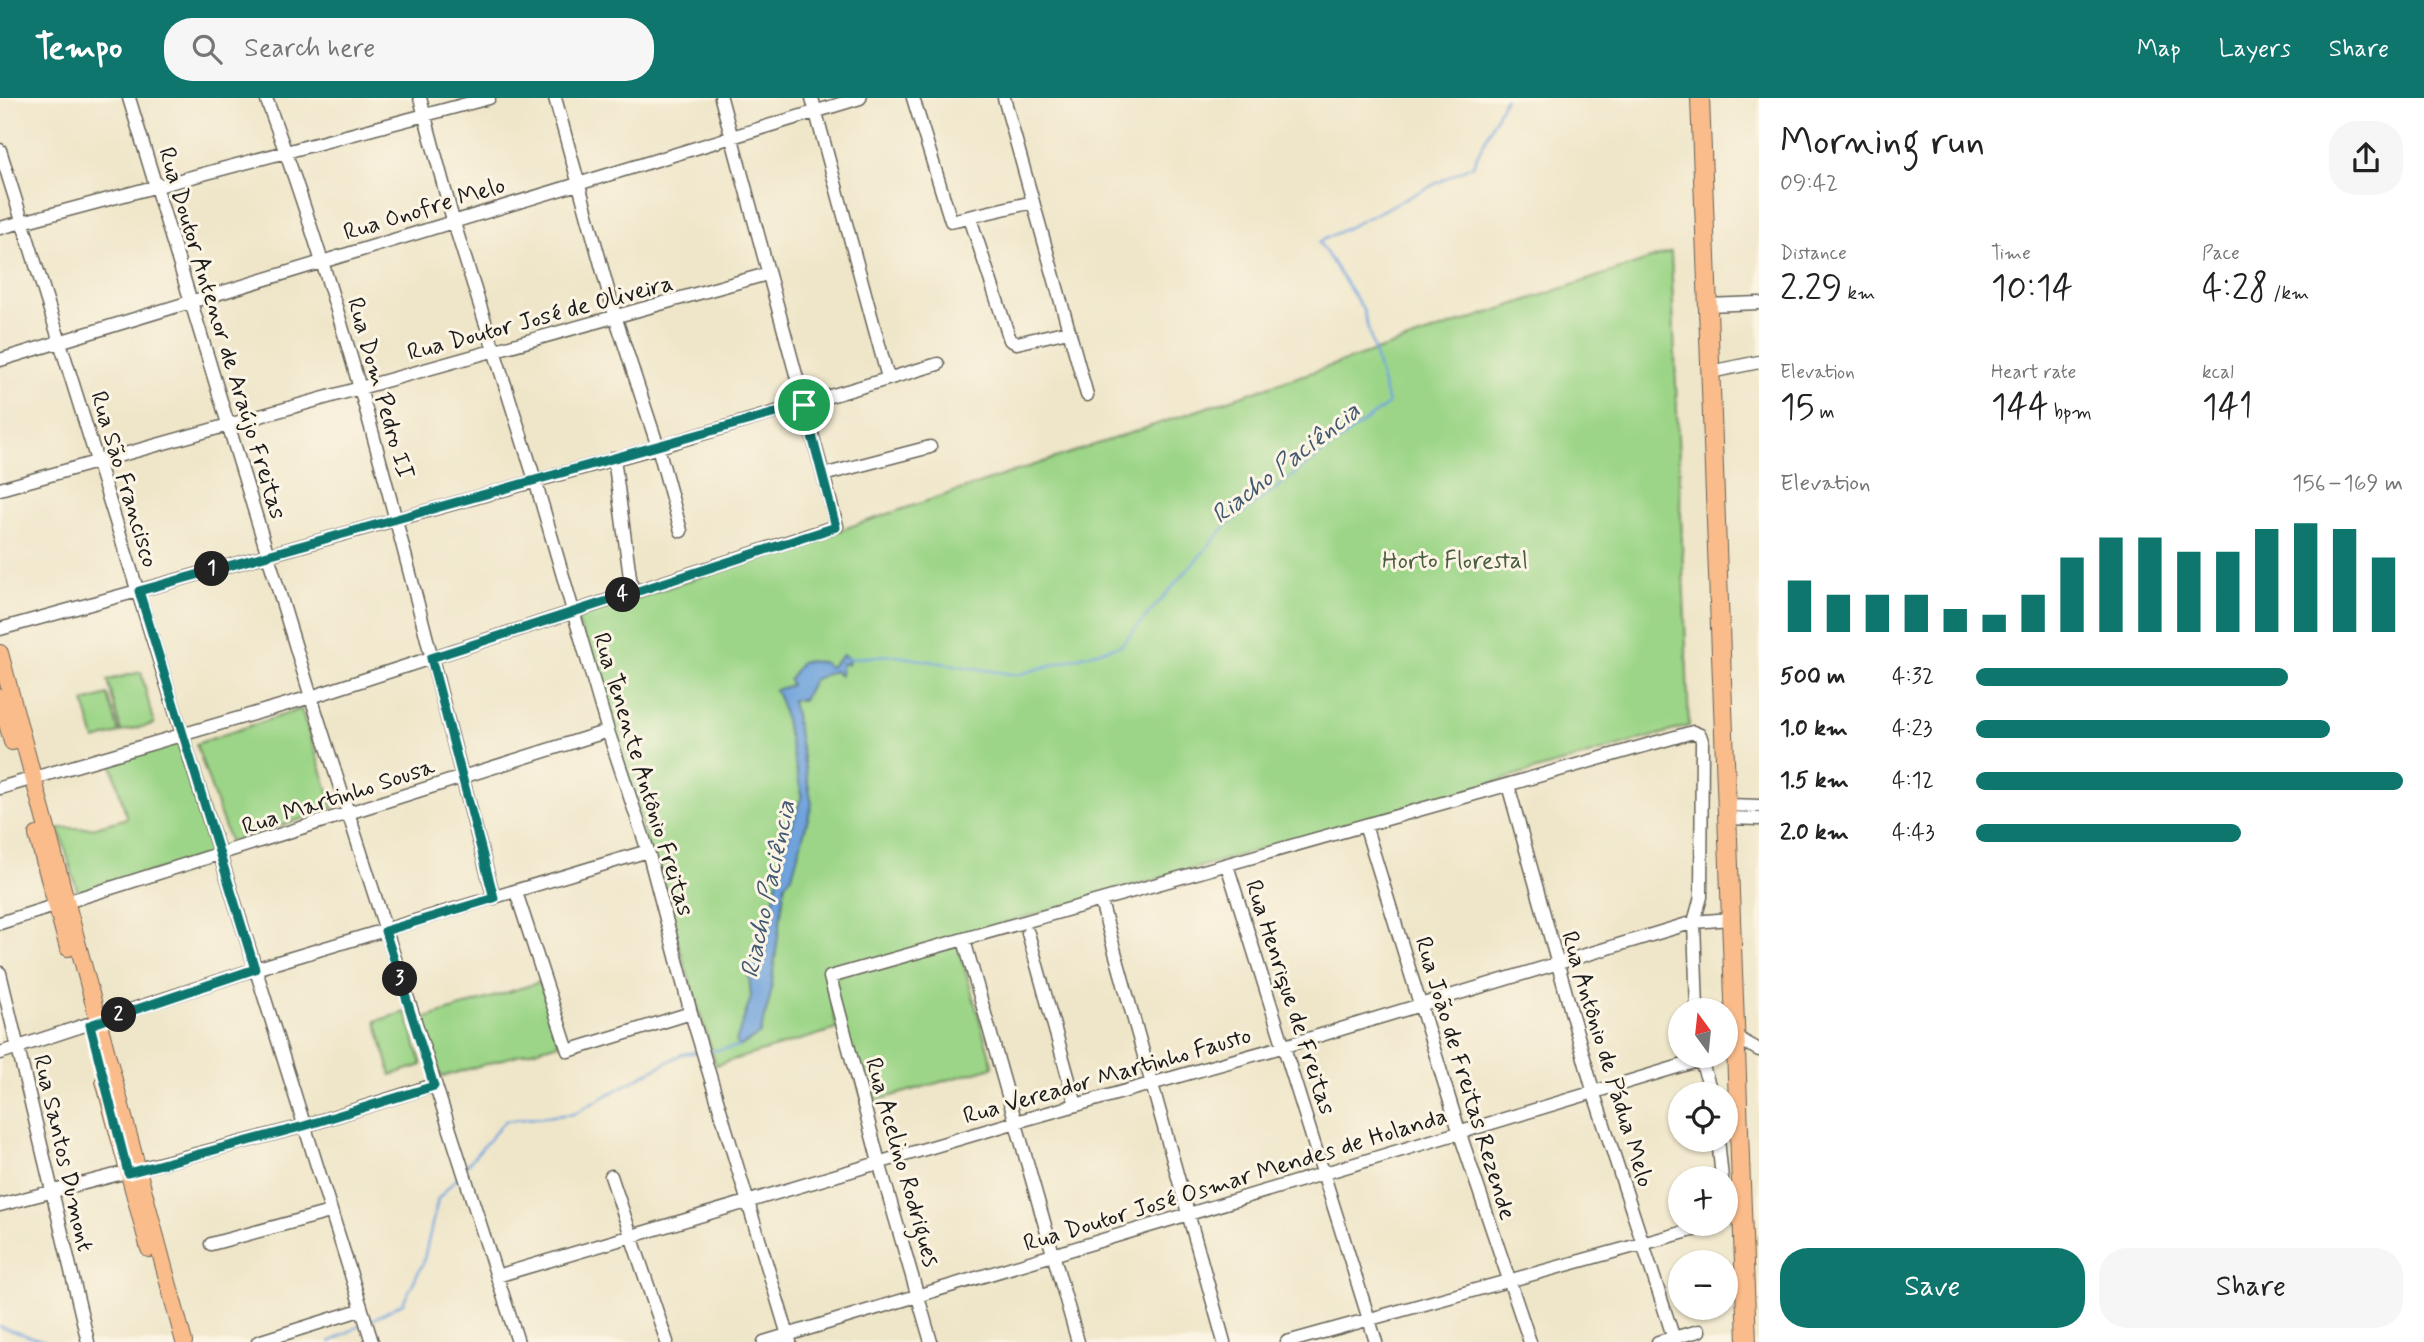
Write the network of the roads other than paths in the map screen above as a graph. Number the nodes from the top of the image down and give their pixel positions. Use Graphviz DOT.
graph roads {
  1 [pos="129,98"];
  2 [pos="266,98"];
  3 [pos="420,98"];
  4 [pos="489,98"];
  5 [pos="555,98"];
  6 [pos="721,98"];
  7 [pos="812,98"];
  8 [pos="860,98"];
  9 [pos="914,98"];
  10 [pos="1004,98"];
  11 [pos="1700,98"];
  12 [pos="816,112"];
  13 [pos="425,115"];
  14 [pos="730,138"];
  15 [pos="0,150"];
  16 [pos="286,152"];
  17 [pos="578,184"];
  18 [pos="157,188"];
  19 [pos="1033,202"];
  20 [pos="970,218"];
  21 [pos="453,220"];
  22 [pos="23,223"];
  23 [pos="0,228"];
  24 [pos="322,261"];
  25 [pos="767,274"];
  26 [pos="191,302"];
  27 [pos="1759,303"];
  28 [pos="1707,305"];
  29 [pos="617,319"];
  30 [pos="1068,331"];
  31 [pos="61,340"];
  32 [pos="495,351"];
  33 [pos="0,360"];
  34 [pos="1759,362"];
  35 [pos="938,364"];
  36 [pos="1710,372"];
  37 [pos="888,378"];
  38 [pos="360,388"];
  39 [pos="1087,395"];
  40 [pos="804,405"];
  41 [pos="229,425"];
  42 [pos="658,447"];
  43 [pos="930,447"];
  44 [pos="614,458"];
  45 [pos="96,463"];
  46 [pos="823,475"];
  47 [pos="535,480"];
  48 [pos="0,489"];
  49 [pos="396,518"];
  50 [pos="681,531"];
  51 [pos="268,553"];
  52 [pos="139,591"];
  53 [pos="632,592"];
  54 [pos="572,612"];
  55 [pos="0,629"];
  56 [pos="0,653"];
  57 [pos="431,658"];
  58 [pos="311,696"];
  59 [pos="0,697"];
  60 [pos="608,731"];
  61 [pos="182,734"];
  62 [pos="462,779"];
  63 [pos="28,780"];
  64 [pos="1508,785"];
  65 [pos="0,788"];
  66 [pos="1759,806"];
  67 [pos="1727,812"];
  68 [pos="350,814"];
  69 [pos="1759,819"];
  70 [pos="1365,825"];
  71 [pos="648,851"];
  72 [pos="220,856"];
  73 [pos="1227,865"];
  74 [pos="516,892"];
  75 [pos="494,898"];
  76 [pos="1101,902"];
  77 [pos="62,906"];
  78 [pos="1730,919"];
  79 [pos="1694,922"];
  80 [pos="0,923"];
  81 [pos="385,931"];
  82 [pos="1028,933"];
  83 [pos="964,940"];
  84 [pos="1556,962"];
  85 [pos="255,969"];
  86 [pos="0,973"];
  87 [pos="1697,998"];
  88 [pos="1731,998"];
  89 [pos="1421,1004"];
  90 [pos="691,1013"];
  91 [pos="94,1024"];
  92 [pos="1285,1046"];
  93 [pos="18,1047"];
  94 [pos="1738,1047"];
  95 [pos="1759,1050"];
  96 [pos="0,1053"];
  97 [pos="1670,1068"];
  98 [pos="1731,1068"];
  99 [pos="1151,1083"];
  100 [pos="434,1086"];
  101 [pos="1594,1094"];
  102 [pos="1076,1105"];
  103 [pos="1016,1122"];
  104 [pos="304,1126"];
  105 [pos="1460,1134"];
  106 [pos="879,1162"];
  107 [pos="1732,1166"];
  108 [pos="134,1171"];
  109 [pos="1325,1175"];
  110 [pos="611,1176"];
  111 [pos="52,1193"];
  112 [pos="750,1202"];
  113 [pos="0,1205"];
  114 [pos="330,1212"];
  115 [pos="1189,1215"];
  116 [pos="634,1236"];
  117 [pos="1670,1236"];
  118 [pos="1735,1236"];
  119 [pos="211,1244"];
  120 [pos="1643,1245"];
  121 [pos="1056,1254"];
  122 [pos="496,1276"];
  123 [pos="1509,1281"];
  124 [pos="919,1295"];
  125 [pos="360,1310"];
  126 [pos="1369,1320"];
  127 [pos="1699,1331"];
  128 [pos="789,1339"];
  129 [pos="1674,1339"];
  130 [pos="88,1342"];
  131 [pos="176,1342"];
  132 [pos="184,1342"];
  133 [pos="258,1342"];
  134 [pos="372,1342"];
  135 [pos="518,1342"];
  136 [pos="667,1342"];
  137 [pos="764,1342"];
  138 [pos="931,1342"];
  139 [pos="1078,1342"];
  140 [pos="1224,1342"];
  141 [pos="1287,1342"];
  142 [pos="1376,1342"];
  143 [pos="1530,1342"];
  144 [pos="1658,1342"];
  145 [pos="1747,1342"];
  1 -- 18 [label="street, Rua Doutor Antenor de Araújo Freitas"];
  2 -- 16 [label="street, Rua Dom Pedro II"];
  3 -- 13 [label="street, Rua Tenente Antônio Freitas"];
  4 -- 13 [label="street"];
  5 -- 17 [label="street"];
  6 -- 14 [label="street"];
  7 -- 12 [label="street"];
  8 -- 12 [label="street, Rua Onofre Melo"];
  9 -- 20 [label="street"];
  10 -- 19 [label="street"];
  11 -- 28 [label="highway"];
  12 -- 14 [label="street, Rua Onofre Melo"];
  12 -- 37 [label="street"];
  13 -- 16 [label="street"];
  13 -- 21 [label="street, Rua Tenente Antônio Freitas"];
  14 -- 17 [label="street, Rua Onofre Melo"];
  14 -- 25 [label="street"];
  15 -- 22 [label="street, Rua São Francisco"];
  16 -- 18 [label="street"];
  16 -- 24 [label="street, Rua Dom Pedro II"];
  17 -- 21 [label="street, Rua Onofre Melo"];
  17 -- 29 [label="street"];
  18 -- 22 [label="street"];
  18 -- 26 [label="street, Rua Doutor Antenor de Araújo Freitas"];
  19 -- 20 [label="street"];
  19 -- 30 [label="street"];
  20 -- 30 [label="street"];
  21 -- 24 [label="street, Rua Onofre Melo"];
  21 -- 32 [label="street, Rua Tenente Antônio Freitas"];
  22 -- 23 [label="street"];
  22 -- 31 [label="street, Rua São Francisco"];
  24 -- 26 [label="street, Rua Onofre Melo"];
  24 -- 38 [label="street, Rua Dom Pedro II"];
  25 -- 29 [label="street, Rua Doutor José de Oliveira"];
  25 -- 40 [label="street"];
  26 -- 31 [label="street, Rua Onofre Melo"];
  26 -- 41 [label="street, Rua Doutor Antenor de Araújo Freitas"];
  27 -- 28 [label="street"];
  28 -- 36 [label="highway"];
  29 -- 32 [label="street, Rua Doutor José de Oliveira"];
  29 -- 42 [label="street"];
  30 -- 39 [label="street"];
  31 -- 33 [label="street, Rua Onofre Melo"];
  31 -- 45 [label="street, Rua São Francisco"];
  32 -- 38 [label="street, Rua Doutor José de Oliveira"];
  32 -- 47 [label="street, Rua Tenente Antônio Freitas"];
  34 -- 36 [label="street"];
  35 -- 37 [label="street"];
  36 -- 67 [label="highway"];
  37 -- 40 [label="street"];
  38 -- 41 [label="street, Rua Doutor José de Oliveira"];
  38 -- 49 [label="street, Rua Dom Pedro II"];
  40 -- 42 [label="street"];
  40 -- 46 [label="street"];
  41 -- 45 [label="street, Rua Doutor José de Oliveira"];
  41 -- 51 [label="street, Rua Doutor Antenor de Araújo Freitas"];
  42 -- 44 [label="street"];
  42 -- 50 [label="street"];
  43 -- 46 [label="street"];
  44 -- 47 [label="street"];
  44 -- 53 [label="street"];
  45 -- 48 [label="street, Rua Doutor José de Oliveira"];
  45 -- 52 [label="street, Rua São Francisco"];
  46 -- 53 [label="street"];
  47 -- 49 [label="street"];
  47 -- 54 [label="street, Rua Tenente Antônio Freitas"];
  49 -- 51 [label="street"];
  49 -- 57 [label="street, Rua Dom Pedro II"];
  51 -- 52 [label="street"];
  51 -- 58 [label="street, Rua Doutor Antenor de Araújo Freitas"];
  52 -- 55 [label="street"];
  52 -- 61 [label="street, Rua São Francisco"];
  53 -- 54 [label="street"];
  54 -- 57 [label="street"];
  54 -- 60 [label="street, Rua Tenente Antônio Freitas"];
  56 -- 63 [label="main road"];
  57 -- 58 [label="street"];
  57 -- 62 [label="street, Rua Dom Pedro II"];
  58 -- 61 [label="street"];
  58 -- 68 [label="street, Rua Doutor Antenor de Araújo Freitas"];
  59 -- 63 [label="main road"];
  60 -- 62 [label="street, Rua Martinho Sousa"];
  60 -- 71 [label="street, Rua Tenente Antônio Freitas"];
  61 -- 63 [label="street"];
  61 -- 72 [label="street, Rua São Francisco"];
  62 -- 68 [label="street, Rua Martinho Sousa"];
  62 -- 75 [label="street, Rua Dom Pedro II"];
  63 -- 65 [label="street"];
  63 -- 77 [label="main road"];
  64 -- 70 [label="street"];
  64 -- 79 [label="street"];
  64 -- 84 [label="street, Rua Antônio de Pádua Melo"];
  66 -- 67 [label="street"];
  67 -- 69 [label="street"];
  67 -- 78 [label="highway"];
  68 -- 72 [label="street, Rua Martinho Sousa"];
  68 -- 81 [label="street, Rua Doutor Antenor de Araújo Freitas"];
  70 -- 73 [label="street"];
  70 -- 89 [label="street, Rua João de Freitas Rezende"];
  71 -- 74 [label="street"];
  71 -- 90 [label="street, Rua Tenente Antônio Freitas"];
  72 -- 77 [label="street, Rua Martinho Sousa"];
  72 -- 85 [label="street, Rua São Francisco"];
  73 -- 76 [label="street"];
  73 -- 92 [label="street, Rua Henrique de Freitas"];
  74 -- 75 [label="street"];
  74 -- 90 [label="street"];
  75 -- 81 [label="street"];
  76 -- 83 [label="street"];
  76 -- 99 [label="street"];
  77 -- 80 [label="street, Rua Martinho Sousa"];
  77 -- 91 [label="main road"];
  78 -- 79 [label="street, Rua Vereador Martinho Fausto"];
  78 -- 88 [label="highway"];
  79 -- 84 [label="street, Rua Vereador Martinho Fausto"];
  79 -- 87 [label="street"];
  81 -- 85 [label="street"];
  81 -- 100 [label="street, Rua Doutor Antenor de Araújo Freitas"];
  82 -- 102 [label="street"];
  83 -- 103 [label="street"];
  83 -- 106 [label="street, Rua Acelino Rodrigues"];
  84 -- 89 [label="street, Rua Vereador Martinho Fausto"];
  84 -- 101 [label="street, Rua Antônio de Pádua Melo"];
  85 -- 91 [label="street"];
  85 -- 104 [label="street, Rua São Francisco"];
  86 -- 93 [label="street, Rua Santos Dumont"];
  89 -- 92 [label="street, Rua Vereador Martinho Fausto"];
  89 -- 105 [label="street, Rua João de Freitas Rezende"];
  90 -- 112 [label="street, Rua Tenente Antônio Freitas"];
  91 -- 93 [label="street"];
  91 -- 108 [label="main road"];
  92 -- 99 [label="street, Rua Vereador Martinho Fausto"];
  92 -- 109 [label="street, Rua Henrique de Freitas"];
  93 -- 96 [label="street"];
  93 -- 111 [label="street, Rua Santos Dumont"];
  94 -- 95 [label="street"];
  97 -- 101 [label="street, Rua Doutor José Osmar Mendes de Holanda"];
  98 -- 107 [label="highway"];
  99 -- 102 [label="street, Rua Vereador Martinho Fausto"];
  99 -- 115 [label="street"];
  100 -- 104 [label="street"];
  100 -- 122 [label="street, Rua Doutor Antenor de Araújo Freitas"];
  101 -- 105 [label="street, Rua Doutor José Osmar Mendes de Holanda"];
  101 -- 120 [label="street, Rua Antônio de Pádua Melo"];
  102 -- 103 [label="street, Rua Vereador Martinho Fausto"];
  103 -- 106 [label="street, Rua Vereador Martinho Fausto"];
  103 -- 121 [label="street"];
  104 -- 108 [label="street"];
  104 -- 114 [label="street, Rua São Francisco"];
  105 -- 109 [label="street, Rua Doutor José Osmar Mendes de Holanda"];
  105 -- 123 [label="street, Rua João de Freitas Rezende"];
  106 -- 112 [label="street, Rua Vereador Martinho Fausto"];
  106 -- 124 [label="street, Rua Acelino Rodrigues"];
  108 -- 111 [label="street"];
  108 -- 131 [label="main road"];
  108 -- 132 [label="main road"];
  109 -- 115 [label="street, Rua Doutor José Osmar Mendes de Holanda"];
  109 -- 126 [label="street, Rua Henrique de Freitas"];
  110 -- 116 [label="street"];
  111 -- 113 [label="street"];
  111 -- 130 [label="street, Rua Santos Dumont"];
  112 -- 116 [label="street, Rua Vereador Martinho Fausto"];
  112 -- 128 [label="street, Rua Tenente Antônio Freitas"];
  114 -- 119 [label="street"];
  114 -- 125 [label="street, Rua São Francisco"];
  115 -- 121 [label="street, Rua Doutor José Osmar Mendes de Holanda"];
  115 -- 140 [label="street"];
  116 -- 122 [label="street, Rua Vereador Martinho Fausto"];
  116 -- 136 [label="street"];
  117 -- 120 [label="street"];
  118 -- 145 [label="highway"];
  120 -- 123 [label="street"];
  120 -- 129 [label="street, Rua Antônio de Pádua Melo"];
  121 -- 124 [label="street, Rua Doutor José Osmar Mendes de Holanda"];
  121 -- 139 [label="street"];
  122 -- 135 [label="street, Rua Doutor Antenor de Araújo Freitas"];
  123 -- 126 [label="street"];
  123 -- 143 [label="street, Rua João de Freitas Rezende"];
  124 -- 128 [label="street, Rua Doutor José Osmar Mendes de Holanda"];
  124 -- 138 [label="street, Rua Acelino Rodrigues"];
  125 -- 133 [label="street"];
  125 -- 134 [label="street, Rua São Francisco"];
  126 -- 141 [label="street"];
  126 -- 142 [label="street, Rua Henrique de Freitas"];
  127 -- 129 [label="street"];
  128 -- 137 [label="street, Rua Doutor José Osmar Mendes de Holanda"];
  129 -- 144 [label="street"];
}
